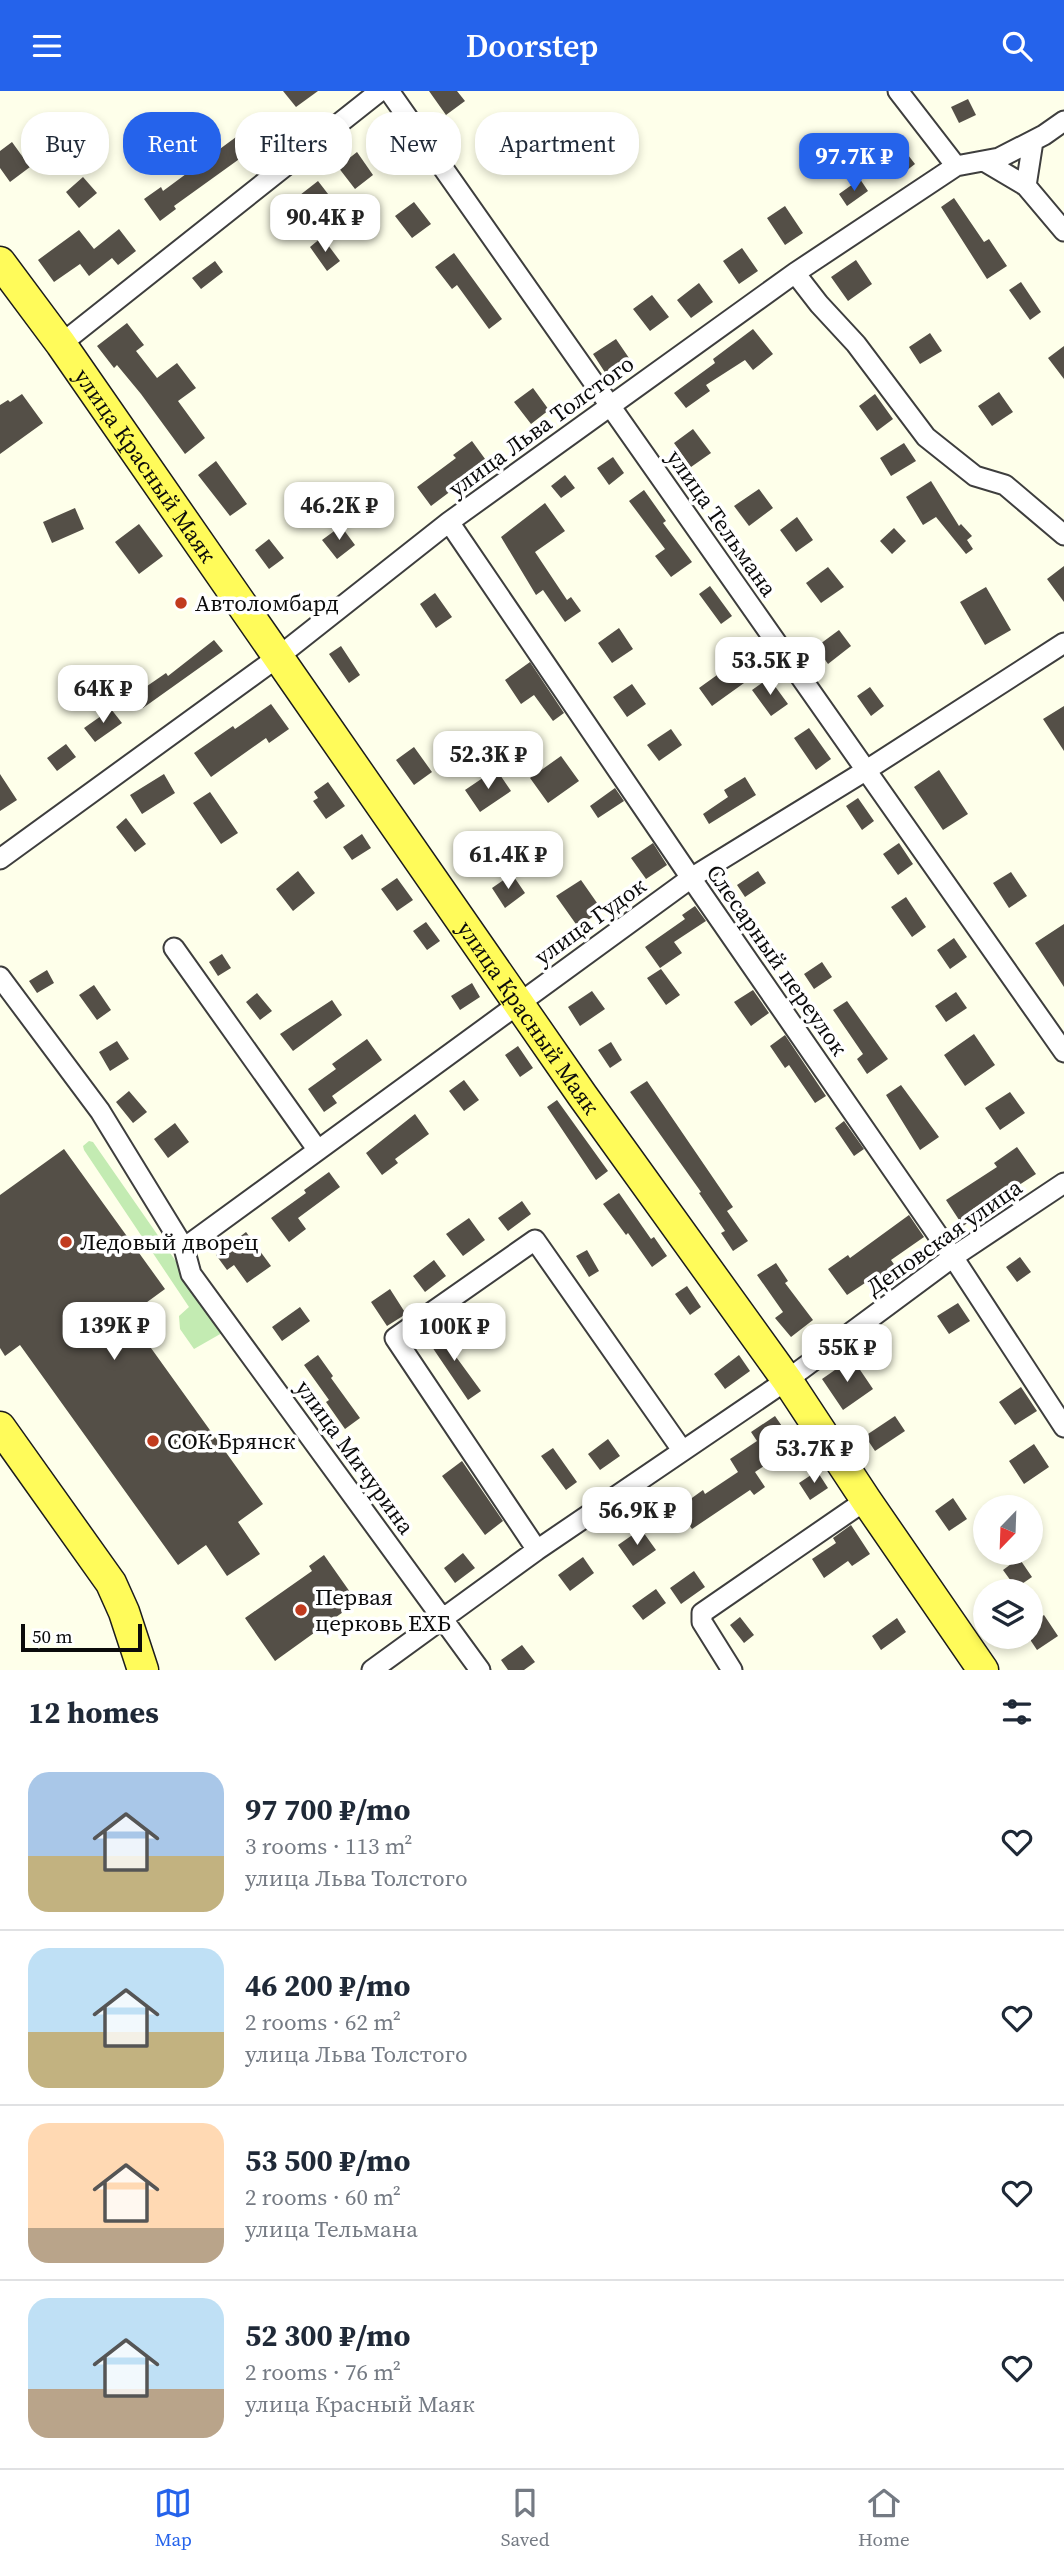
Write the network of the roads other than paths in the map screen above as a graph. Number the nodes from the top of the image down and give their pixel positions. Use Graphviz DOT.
graph roads {
  1 [pos="380,91"];
  2 [pos="389,91"];
  3 [pos="898,91"];
  4 [pos="1064,121"];
  5 [pos="1033,141"];
  6 [pos="984,161"];
  7 [pos="956,166"];
  8 [pos="1026,186"];
  9 [pos="1064,231"];
  10 [pos="0,262"];
  11 [pos="795,273"];
  12 [pos="61,344"];
  13 [pos="609,407"];
  14 [pos="449,522"];
  15 [pos="1064,535"];
  16 [pos="1064,643"];
  17 [pos="278,657"];
  18 [pos="868,770"];
  19 [pos="0,859"];
  20 [pos="691,878"];
  21 [pos="174,948"];
  22 [pos="0,977"];
  23 [pos="519,1003"];
  24 [pos="1064,1052"];
  25 [pos="317,1149"];
  26 [pos="1064,1183"];
  27 [pos="184,1248"];
  28 [pos="953,1257"];
  29 [pos="787,1380"];
  30 [pos="0,1427"];
  31 [pos="1064,1427"];
  32 [pos="682,1450"];
  33 [pos="866,1500"];
  34 [pos="537,1550"];
  35 [pos="443,1618"];
  36 [pos="143,1670"];
  37 [pos="372,1670"];
  38 [pos="480,1670"];
  39 [pos="732,1670"];
  40 [pos="983,1670"];
  1 -- 12 [label="street"];
  2 -- 13 [label="street, улица Тельмана"];
  3 -- 7 [label="street"];
  4 -- 5 [label="street, улица Льва Толстого"];
  5 -- 6 [label="street, улица Льва Толстого"];
  5 -- 8 [label="street"];
  6 -- 7 [label="street, улица Льва Толстого"];
  6 -- 8 [label="street"];
  7 -- 11 [label="street, улица Льва Толстого"];
  8 -- 9 [label="street"];
  10 -- 12 [label="main road, улица Красный Маяк"];
  11 -- 13 [label="street, улица Льва Толстого"];
  11 -- 15 [label="street"];
  12 -- 17 [label="main road, улица Красный Маяк"];
  13 -- 14 [label="street, улица Льва Толстого"];
  13 -- 18 [label="street, улица Тельмана"];
  14 -- 17 [label="street, улица Льва Толстого"];
  14 -- 20 [label="street, Слесарный переулок"];
  16 -- 18 [label="street, улица Гудок"];
  17 -- 19 [label="street, улица Льва Толстого"];
  17 -- 23 [label="main road, улица Красный Маяк"];
  18 -- 20 [label="street, улица Гудок"];
  18 -- 24 [label="street, улица Тельмана"];
  20 -- 23 [label="street, улица Гудок"];
  20 -- 28 [label="street, Слесарный переулок"];
  21 -- 25 [label="street"];
  22 -- 27 [label="street"];
  23 -- 25 [label="street, улица Гудок"];
  23 -- 29 [label="main road, улица Красный Маяк"];
  25 -- 27 [label="street, улица Гудок"];
  26 -- 28 [label="street, Деповская улица"];
  27 -- 35 [label="street, улица Мичурина"];
  28 -- 29 [label="street, Деповская улица"];
  28 -- 31 [label="street, Слесарный переулок"];
  29 -- 32 [label="street, Деповская улица"];
  29 -- 33 [label="main road, улица Красный Маяк"];
  30 -- 36 [label="main road"];
  32 -- 34 [label="street, Деповская улица"];
  32 -- 34 [label="street"];
  33 -- 39 [label="street"];
  33 -- 40 [label="main road, улица Красный Маяк"];
  34 -- 35 [label="street, Деповская улица"];
  35 -- 37 [label="street, Деповская улица"];
  35 -- 38 [label="street, улица Мичурина"];
}
